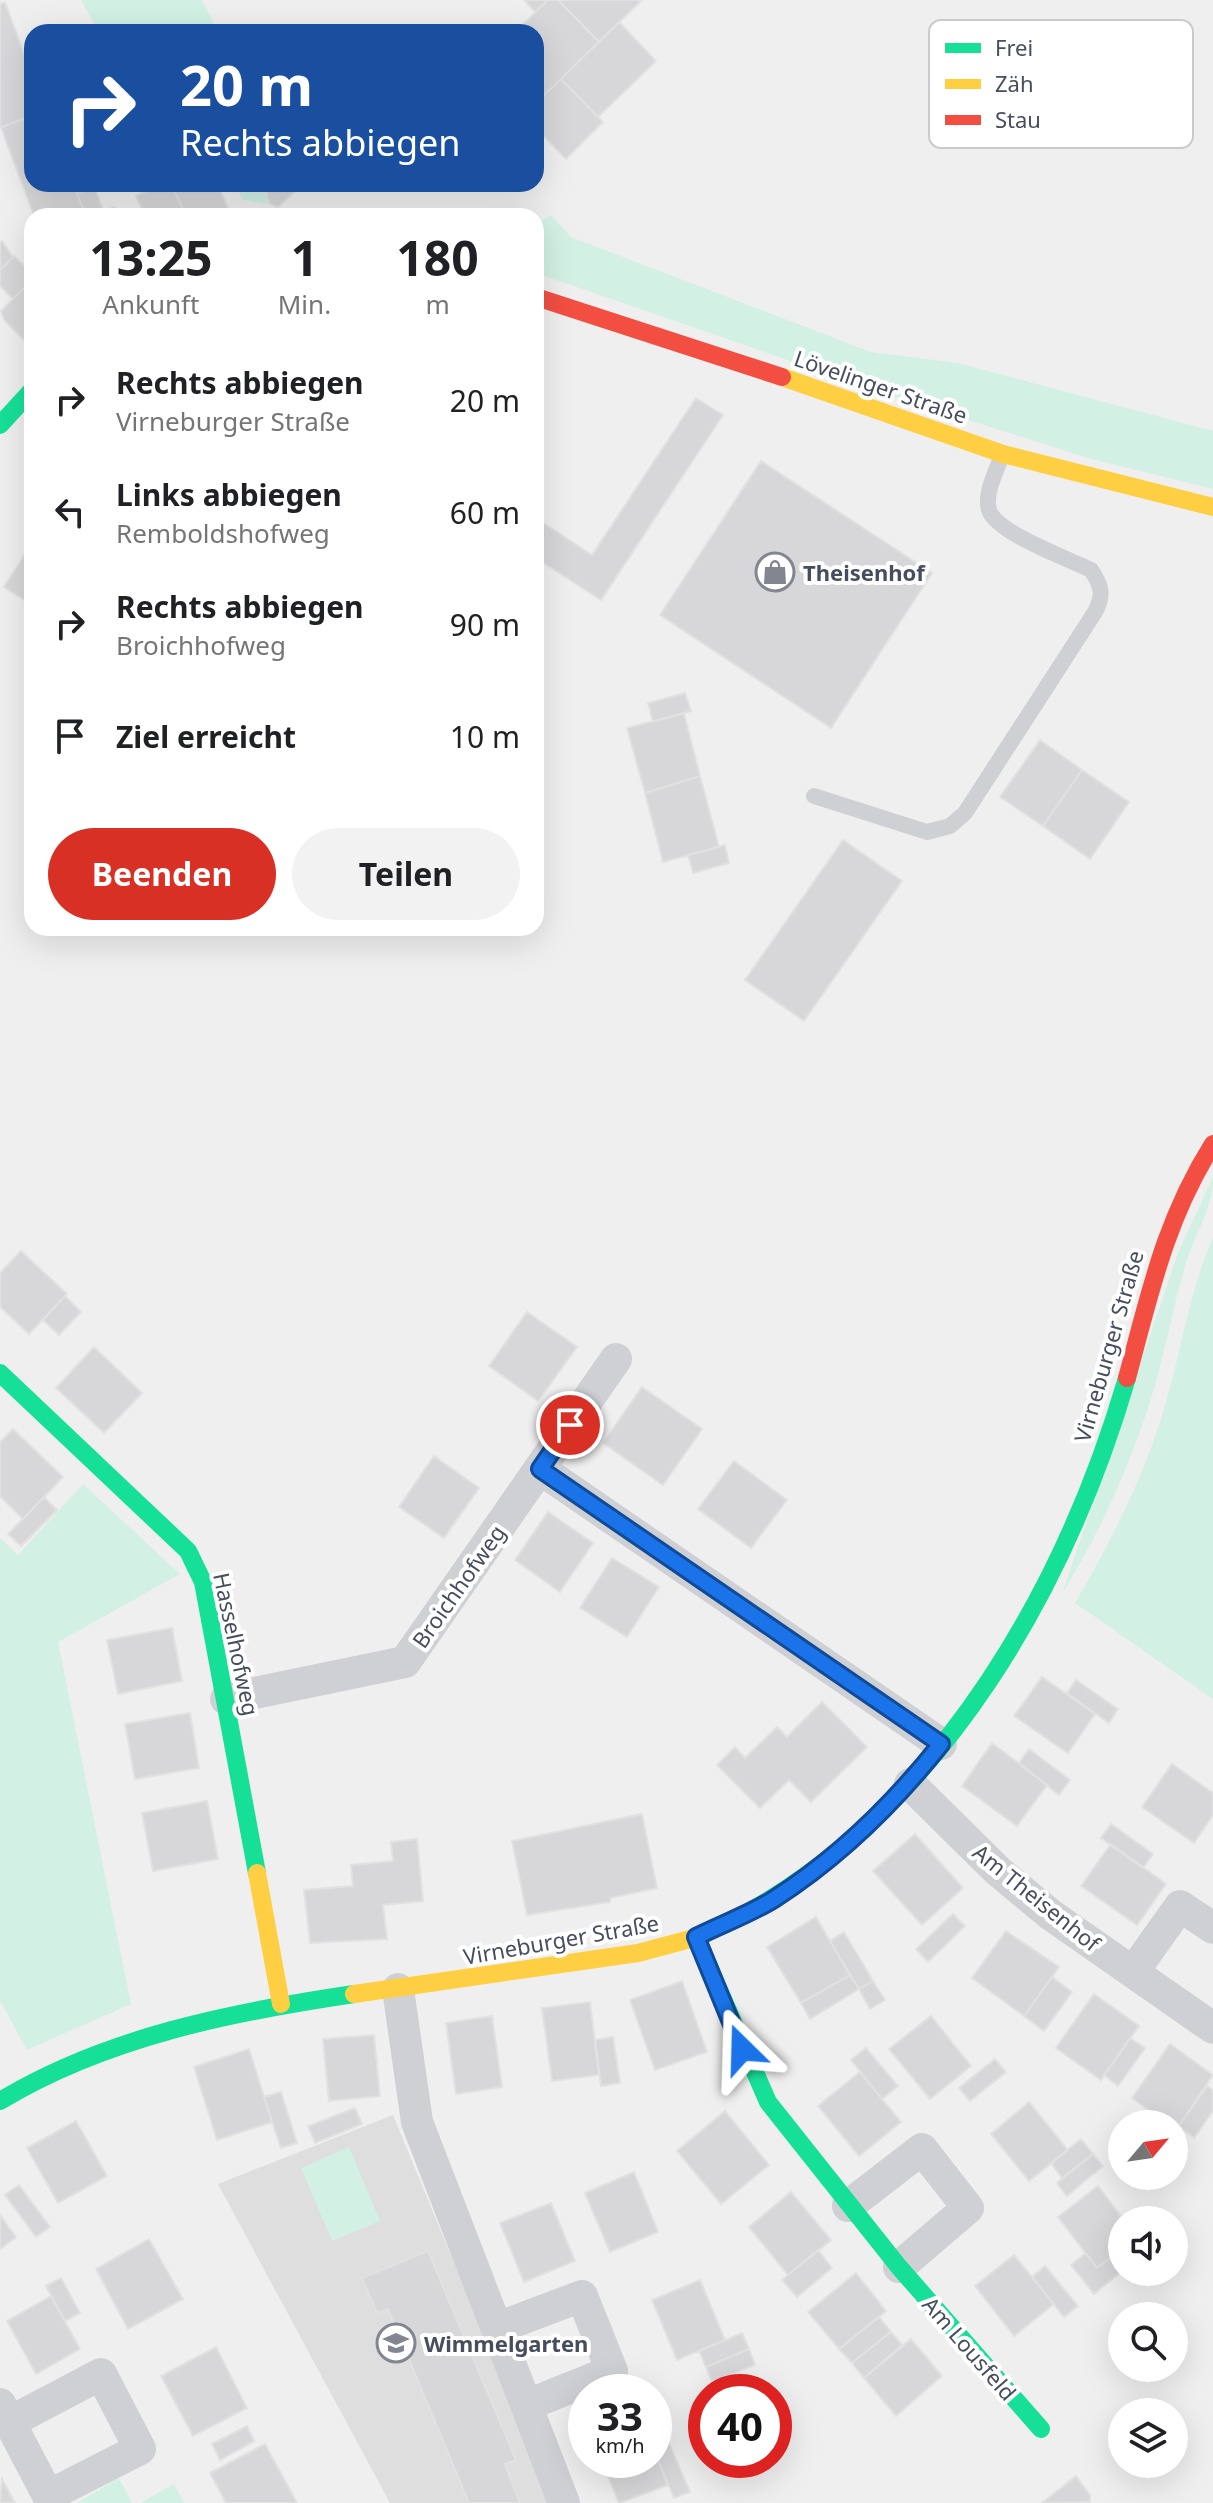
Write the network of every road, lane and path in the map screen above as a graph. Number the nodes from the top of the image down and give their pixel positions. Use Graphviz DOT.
graph roads {
  1 [pos="544,300"];
  2 [pos="24,399"];
  3 [pos="0,425"];
  4 [pos="1003,454"];
  5 [pos="1213,507"];
  6 [pos="814,796"];
  7 [pos="1213,1144"];
  8 [pos="616,1359"];
  9 [pos="0,1373"];
  10 [pos="540,1469"];
  11 [pos="226,1699"];
  12 [pos="941,1744"];
  13 [pos="910,1784"];
  14 [pos="1213,1928"];
  15 [pos="696,1937"];
  16 [pos="1133,1972"];
  17 [pos="398,1989"];
  18 [pos="281,2004"];
  19 [pos="1209,2018"];
  20 [pos="0,2101"];
  21 [pos="848,2206"];
  22 [pos="899,2267"];
  23 [pos="497,2328"];
  24 [pos="527,2405"];
  25 [pos="5,2413"];
  26 [pos="1041,2429"];
  27 [pos="50,2500"];
  28 [pos="564,2503"];
  1 -- 4 [label="street, Lövelinger Straße"];
  2 -- 3 [label="street"];
  4 -- 5 [label="street, Lövelinger Straße"];
  4 -- 6 [label="lane"];
  7 -- 12 [label="street, Virneburger Straße"];
  8 -- 10 [label="street, Broichhofweg"];
  9 -- 11 [label="street, Hasselhofweg"];
  10 -- 11 [label="street, Broichhofweg"];
  10 -- 12 [label="street"];
  11 -- 18 [label="street, Hasselhofweg"];
  12 -- 13 [label="street, Virneburger Straße"];
  13 -- 15 [label="street, Virneburger Straße"];
  13 -- 16 [label="street, Am Theisenhof"];
  14 -- 16 [label="street"];
  15 -- 17 [label="street, Virneburger Straße"];
  15 -- 21 [label="street, Am Lousfeld"];
  16 -- 19 [label="street, Am Theisenhof"];
  17 -- 18 [label="street, Virneburger Straße"];
  17 -- 23 [label="street"];
  18 -- 20 [label="street, Virneburger Straße"];
  21 -- 22 [label="street, Am Lousfeld"];
  21 -- 22 [label="street"];
  22 -- 26 [label="street, Am Lousfeld"];
  23 -- 24 [label="street"];
  23 -- 24 [label="street"];
  24 -- 28 [label="street"];
  25 -- 27 [label="street"];
  25 -- 27 [label="street"];
}
